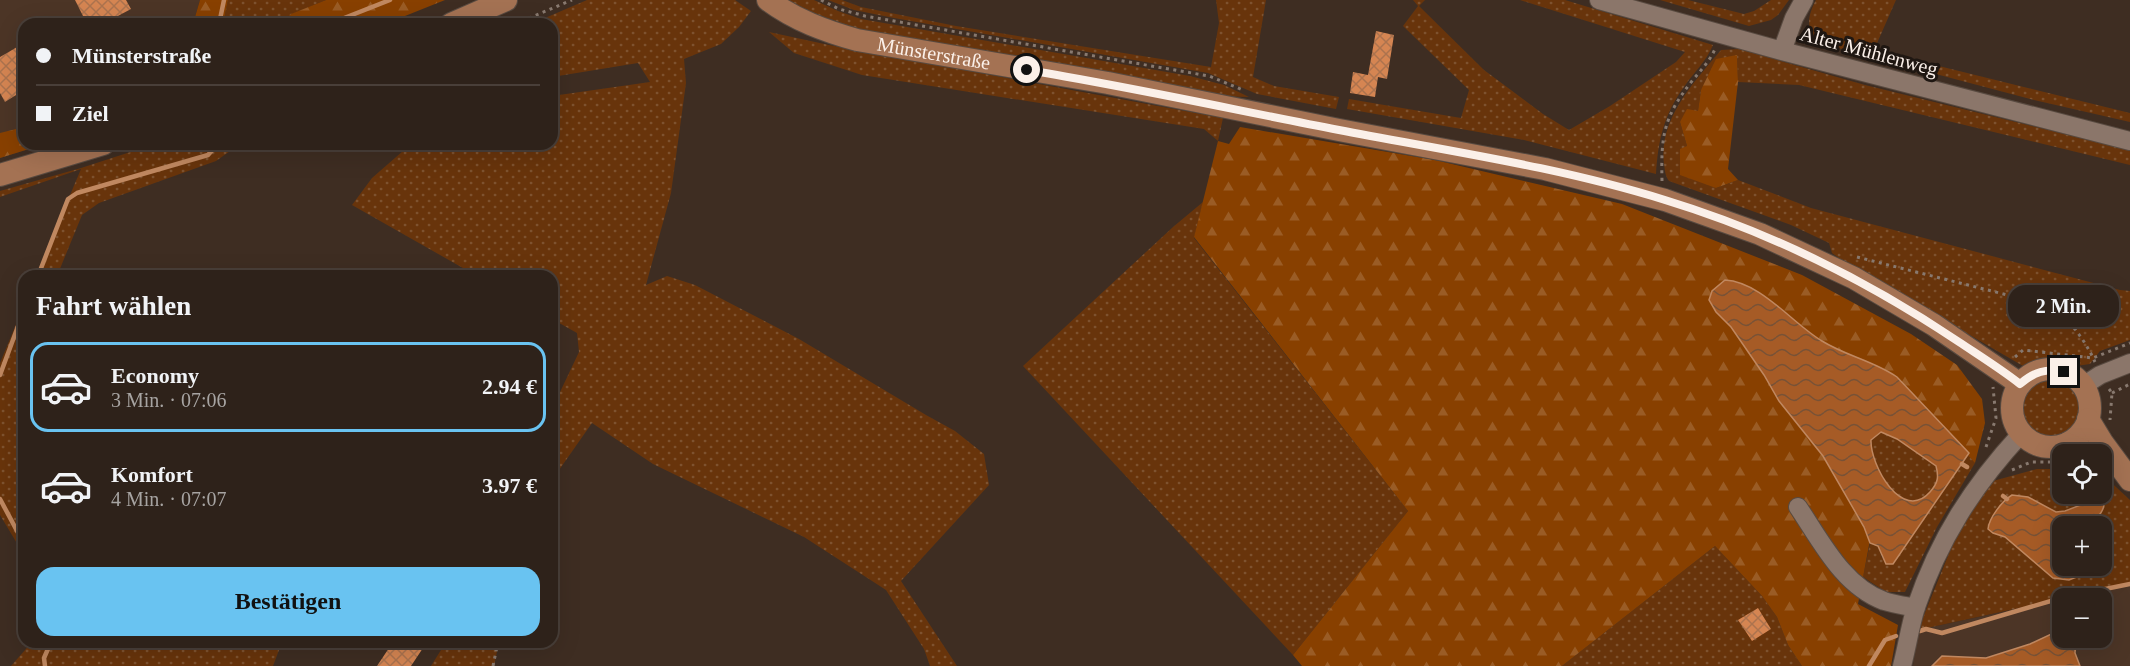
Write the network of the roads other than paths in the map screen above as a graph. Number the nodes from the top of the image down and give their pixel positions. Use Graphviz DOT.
graph roads {
  1 [pos="506,0"];
  2 [pos="768,0"];
  3 [pos="1599,0"];
  4 [pos="1804,0"];
  5 [pos="465,18"];
  6 [pos="1782,51"];
  7 [pos="2130,141"];
  8 [pos="83,150"];
  9 [pos="0,175"];
  10 [pos="2130,363"];
  11 [pos="2012,378"];
  12 [pos="2083,386"];
  13 [pos="2088,419"];
  14 [pos="2021,434"];
  15 [pos="2071,444"];
  16 [pos="2052,447"];
  17 [pos="2112,467"];
  18 [pos="2127,477"];
  19 [pos="1798,507"];
  20 [pos="1916,608"];
  21 [pos="1902,666"];
  1 -- 5 [label="main road"];
  2 -- 11 [label="main road, Münsterstraße"];
  3 -- 6 [label="street, Alter Mühlenweg"];
  4 -- 6 [label="street"];
  6 -- 7 [label="street, Alter Mühlenweg"];
  8 -- 9 [label="main road"];
  10 -- 12 [label="street"];
  11 -- 12 [label="main road"];
  11 -- 14 [label="main road"];
  12 -- 13 [label="main road"];
  13 -- 15 [label="main road"];
  13 -- 18 [label="main road"];
  14 -- 16 [label="main road"];
  14 -- 20 [label="street"];
  17 -- 18 [label="main road"];
  19 -- 20 [label="street"];
  20 -- 21 [label="street"];
}
